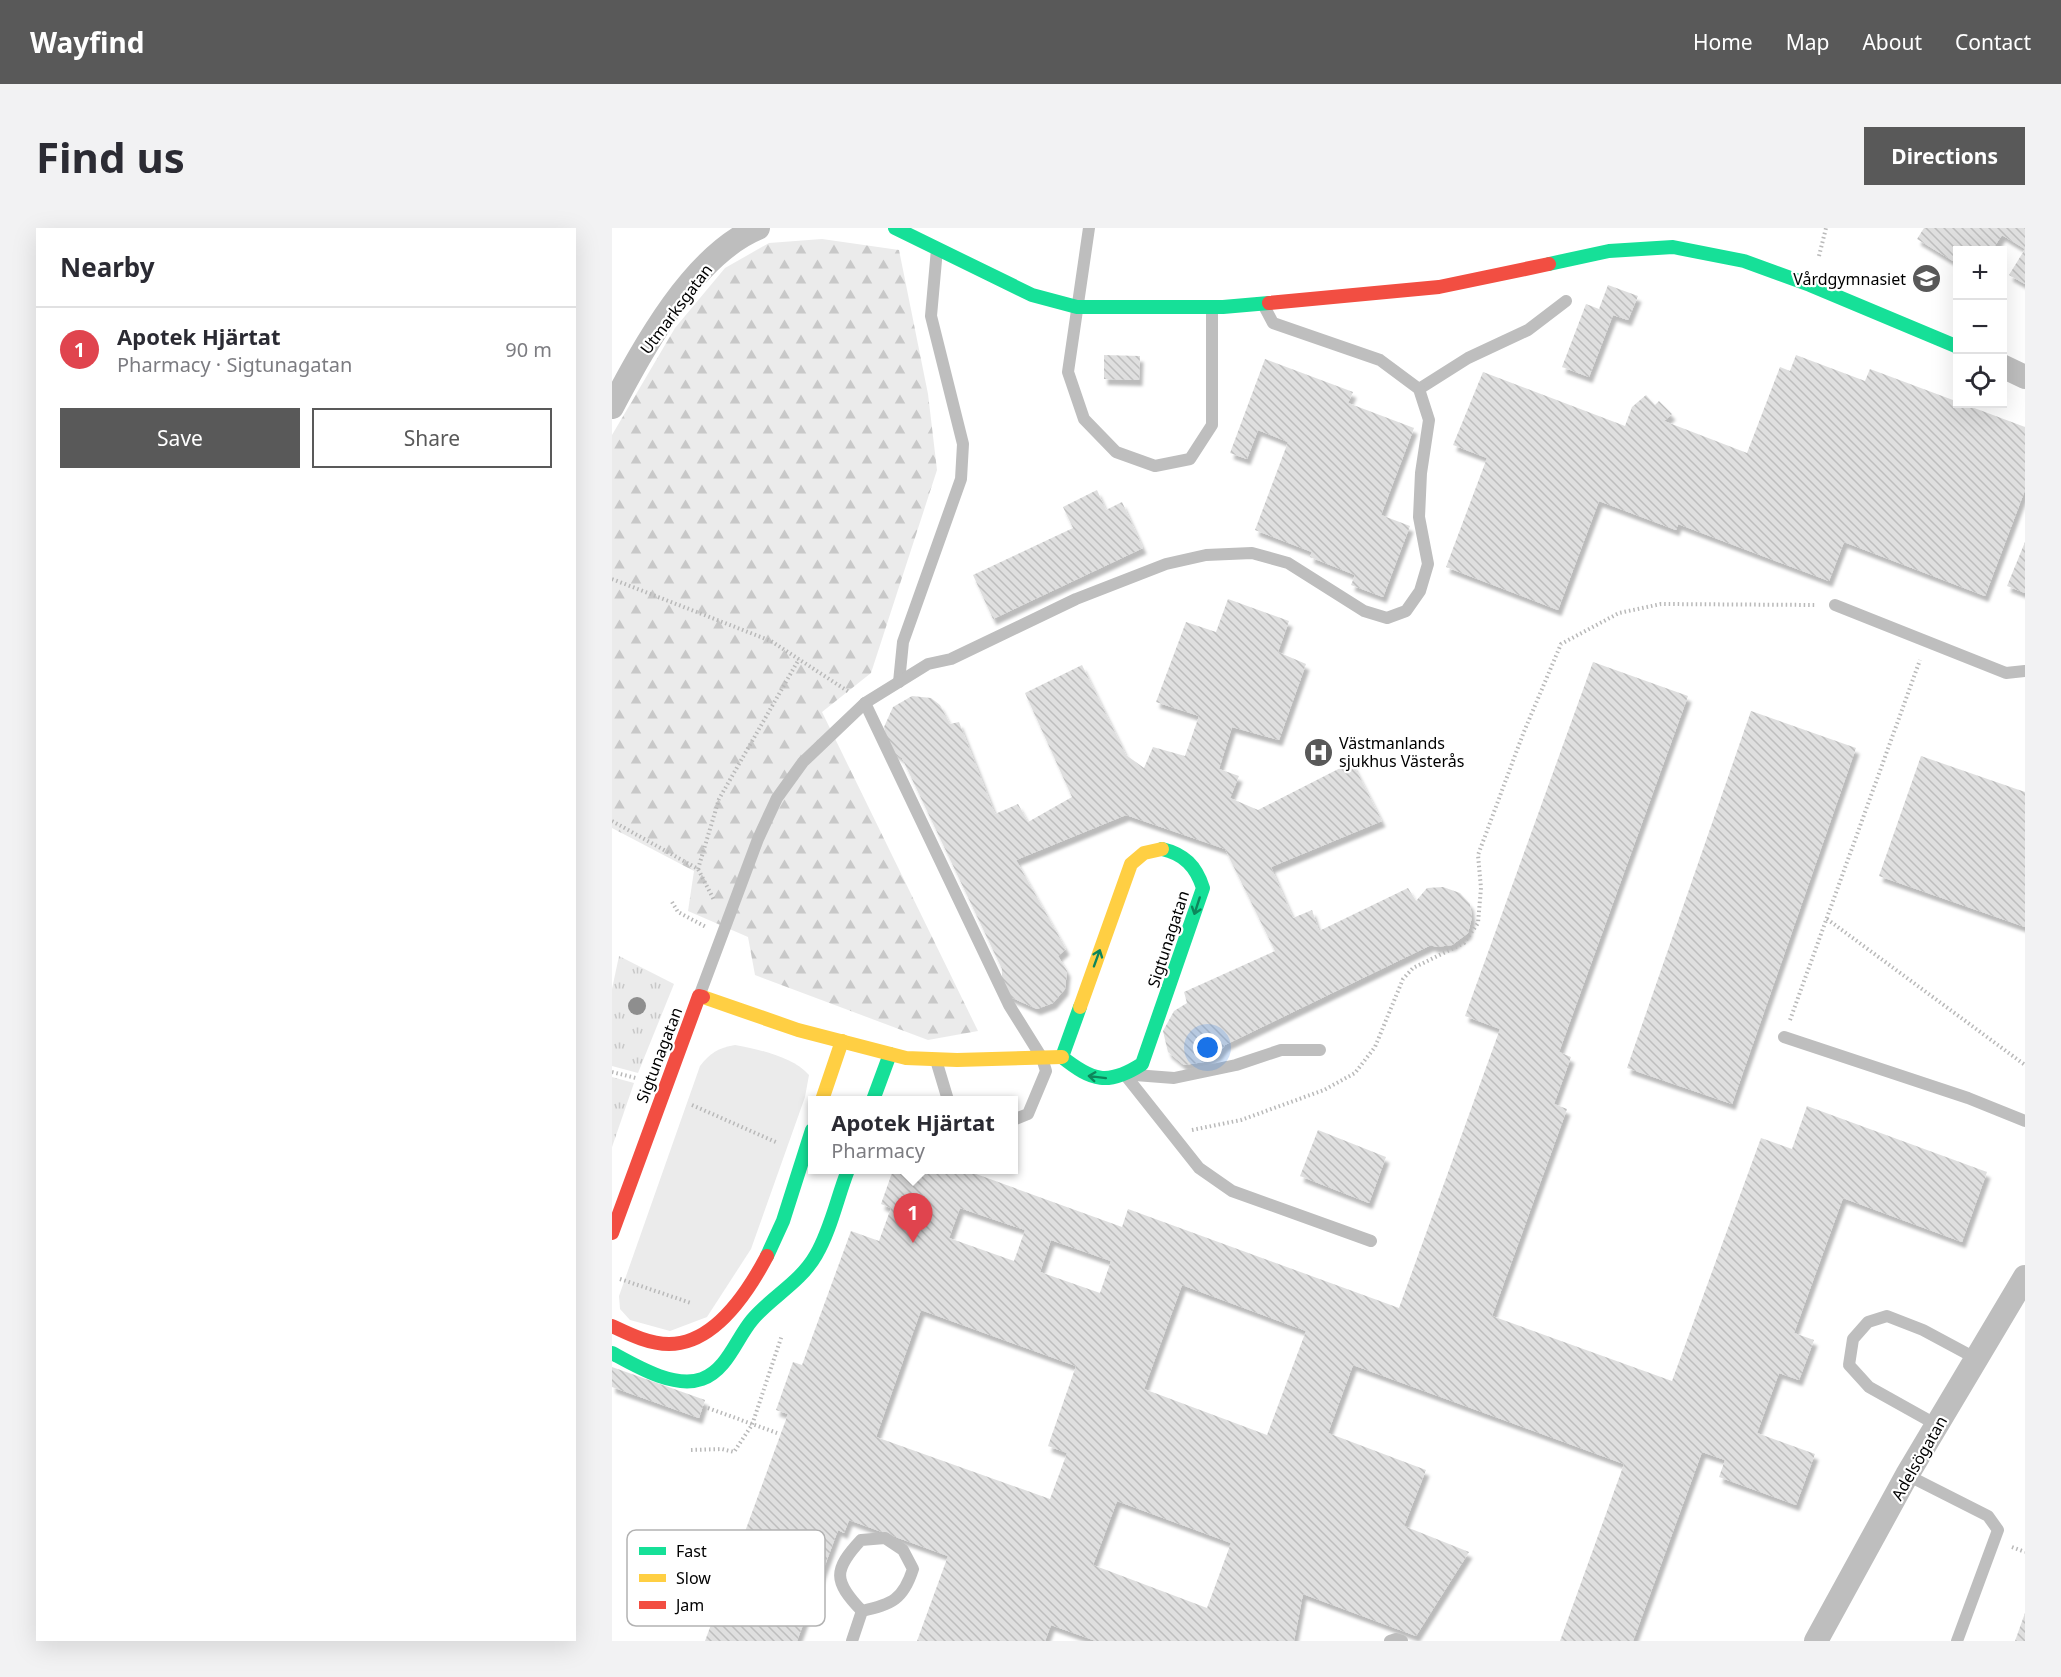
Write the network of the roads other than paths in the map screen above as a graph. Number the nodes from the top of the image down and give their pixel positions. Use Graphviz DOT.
graph roads {
  1 [pos="758,228"];
  2 [pos="895,228"];
  3 [pos="1089,228"];
  4 [pos="937,248"];
  5 [pos="1566,301"];
  6 [pos="1262,304"];
  7 [pos="1077,307"];
  8 [pos="1212,307"];
  9 [pos="1953,344"];
  10 [pos="2007,368"];
  11 [pos="2025,377"];
  12 [pos="1419,389"];
  13 [pos="612,407"];
  14 [pos="1834,605"];
  15 [pos="2025,671"];
  16 [pos="899,682"];
  17 [pos="865,703"];
  18 [pos="699,996"];
  19 [pos="1784,1037"];
  20 [pos="842,1041"];
  21 [pos="1320,1050"];
  22 [pos="890,1054"];
  23 [pos="1062,1057"];
  24 [pos="1042,1058"];
  25 [pos="936,1059"];
  26 [pos="1125,1075"];
  27 [pos="824,1096"];
  28 [pos="875,1096"];
  29 [pos="947,1096"];
  30 [pos="1018,1118"];
  31 [pos="2025,1121"];
  32 [pos="808,1144"];
  33 [pos="847,1174"];
  34 [pos="612,1233"];
  35 [pos="1371,1241"];
  36 [pos="2024,1281"];
  37 [pos="612,1326"];
  38 [pos="612,1353"];
  39 [pos="1977,1359"];
  40 [pos="1937,1425"];
  41 [pos="1907,1476"];
  42 [pos="862,1611"];
  43 [pos="852,1641"];
  44 [pos="1390,1641"];
  45 [pos="1402,1641"];
  46 [pos="1816,1641"];
  47 [pos="1956,1641"];
  1 -- 13 [label="street, Utmarksgatan"];
  2 -- 4 [label="street"];
  3 -- 7 [label="lane"];
  4 -- 7 [label="street"];
  4 -- 16 [label="lane"];
  5 -- 12 [label="lane"];
  6 -- 8 [label="street"];
  6 -- 9 [label="street"];
  6 -- 12 [label="lane"];
  7 -- 8 [label="street"];
  7 -- 8 [label="lane"];
  10 -- 11 [label="street"];
  12 -- 16 [label="lane"];
  14 -- 15 [label="lane"];
  16 -- 17 [label="lane"];
  17 -- 18 [label="lane"];
  17 -- 24 [label="lane"];
  18 -- 20 [label="street, Sigtunagatan"];
  18 -- 34 [label="street, Sigtunagatan"];
  19 -- 31 [label="lane"];
  20 -- 22 [label="street, Sigtunagatan"];
  20 -- 27 [label="street"];
  21 -- 26 [label="lane"];
  22 -- 25 [label="street, Sigtunagatan"];
  22 -- 28 [label="street"];
  23 -- 24 [label="street, Sigtunagatan"];
  26 -- 23 [label="street, one-way"];
  23 -- 26 [label="street, Sigtunagatan, one-way"];
  24 -- 25 [label="street, Sigtunagatan"];
  24 -- 30 [label="lane"];
  25 -- 29 [label="lane"];
  26 -- 35 [label="lane"];
  32 -- 37 [label="street"];
  33 -- 38 [label="street"];
  36 -- 39 [label="street, Adelsögatan"];
  39 -- 40 [label="street, Adelsögatan"];
  39 -- 40 [label="lane"];
  40 -- 41 [label="street, Adelsögatan"];
  41 -- 46 [label="street, Adelsögatan"];
  41 -- 47 [label="lane"];
  42 -- 42 [label="lane"];
  42 -- 43 [label="lane"];
  44 -- 45 [label="lane"];
}
